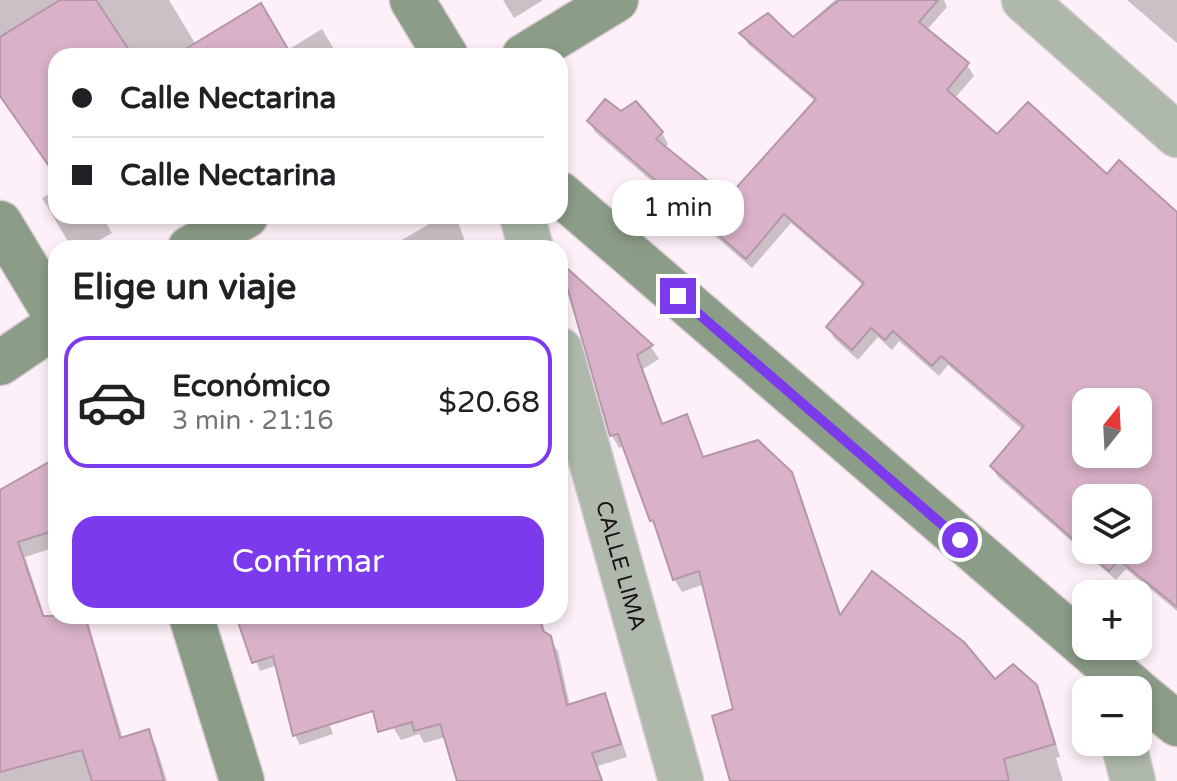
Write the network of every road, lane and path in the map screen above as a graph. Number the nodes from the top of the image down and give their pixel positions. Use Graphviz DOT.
graph roads {
  1 [pos="412,0"];
  2 [pos="616,0"];
  3 [pos="1024,0"];
  4 [pos="441,48"];
  5 [pos="537,48"];
  6 [pos="1177,135"];
  7 [pos="568,201"];
  8 [pos="0,223"];
  9 [pos="232,224"];
  10 [pos="204,240"];
  11 [pos="48,303"];
  12 [pos="48,330"];
  13 [pos="0,363"];
  14 [pos="568,378"];
  15 [pos="193,624"];
  16 [pos="1105,676"];
  17 [pos="1152,703"];
  18 [pos="1177,724"];
  19 [pos="1127,756"];
  20 [pos="242,781"];
  21 [pos="681,781"];
  22 [pos="1133,781"];
  1 -- 4 [label="street"];
  2 -- 5 [label="street"];
  3 -- 6 [label="street"];
  7 -- 16 [label="street"];
  8 -- 11 [label="street"];
  9 -- 10 [label="street"];
  12 -- 13 [label="street"];
  14 -- 21 [label="street, CALLE LIMA"];
  15 -- 20 [label="street"];
  17 -- 18 [label="street"];
  19 -- 22 [label="street"];
}
